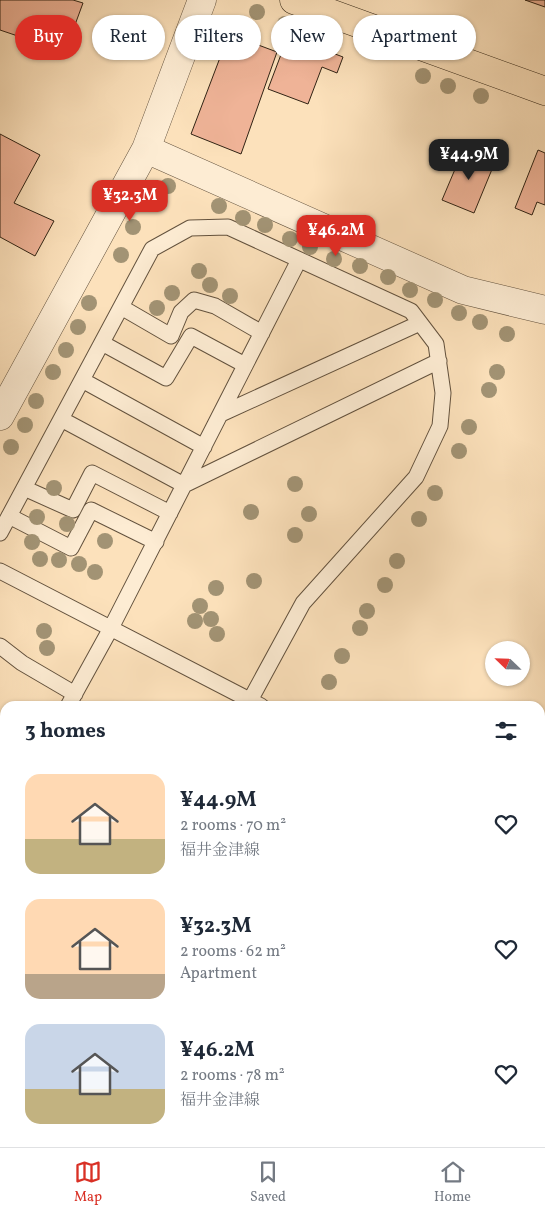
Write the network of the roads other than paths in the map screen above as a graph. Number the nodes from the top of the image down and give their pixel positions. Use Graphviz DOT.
graph roads {
  1 [pos="202,0"];
  2 [pos="294,0"];
  3 [pos="545,91"];
  4 [pos="146,149"];
  5 [pos="299,260"];
  6 [pos="121,307"];
  7 [pos="545,310"];
  8 [pos="420,323"];
  9 [pos="262,333"];
  10 [pos="102,343"];
  11 [pos="439,361"];
  12 [pos="246,365"];
  13 [pos="82,380"];
  14 [pos="221,414"];
  15 [pos="0,416"];
  16 [pos="61,419"];
  17 [pos="204,447"];
  18 [pos="184,485"];
  19 [pos="24,488"];
  20 [pos="170,513"];
  21 [pos="10,516"];
  22 [pos="0,533"];
  23 [pos="156,542"];
  24 [pos="0,570"];
  25 [pos="111,628"];
  26 [pos="0,646"];
  27 [pos="71,700"];
  28 [pos="247,701"];
  29 [pos="254,701"];
  1 -- 4 [label="street"];
  2 -- 3 [label="main road"];
  4 -- 7 [label="street"];
  4 -- 15 [label="street"];
  5 -- 6 [label="lane"];
  5 -- 8 [label="lane"];
  5 -- 9 [label="lane"];
  6 -- 9 [label="lane"];
  6 -- 10 [label="lane"];
  8 -- 11 [label="lane"];
  8 -- 14 [label="lane"];
  9 -- 12 [label="lane"];
  10 -- 12 [label="lane"];
  10 -- 13 [label="lane"];
  11 -- 18 [label="lane"];
  11 -- 29 [label="lane"];
  12 -- 14 [label="lane"];
  13 -- 16 [label="lane"];
  13 -- 17 [label="lane"];
  14 -- 17 [label="lane"];
  16 -- 18 [label="lane"];
  16 -- 19 [label="lane"];
  17 -- 18 [label="lane"];
  18 -- 20 [label="lane"];
  19 -- 20 [label="lane"];
  19 -- 21 [label="lane"];
  20 -- 23 [label="lane"];
  21 -- 22 [label="lane"];
  21 -- 23 [label="lane"];
  23 -- 25 [label="lane"];
  24 -- 25 [label="lane"];
  25 -- 27 [label="lane"];
  25 -- 28 [label="lane"];
  26 -- 27 [label="lane"];
}
